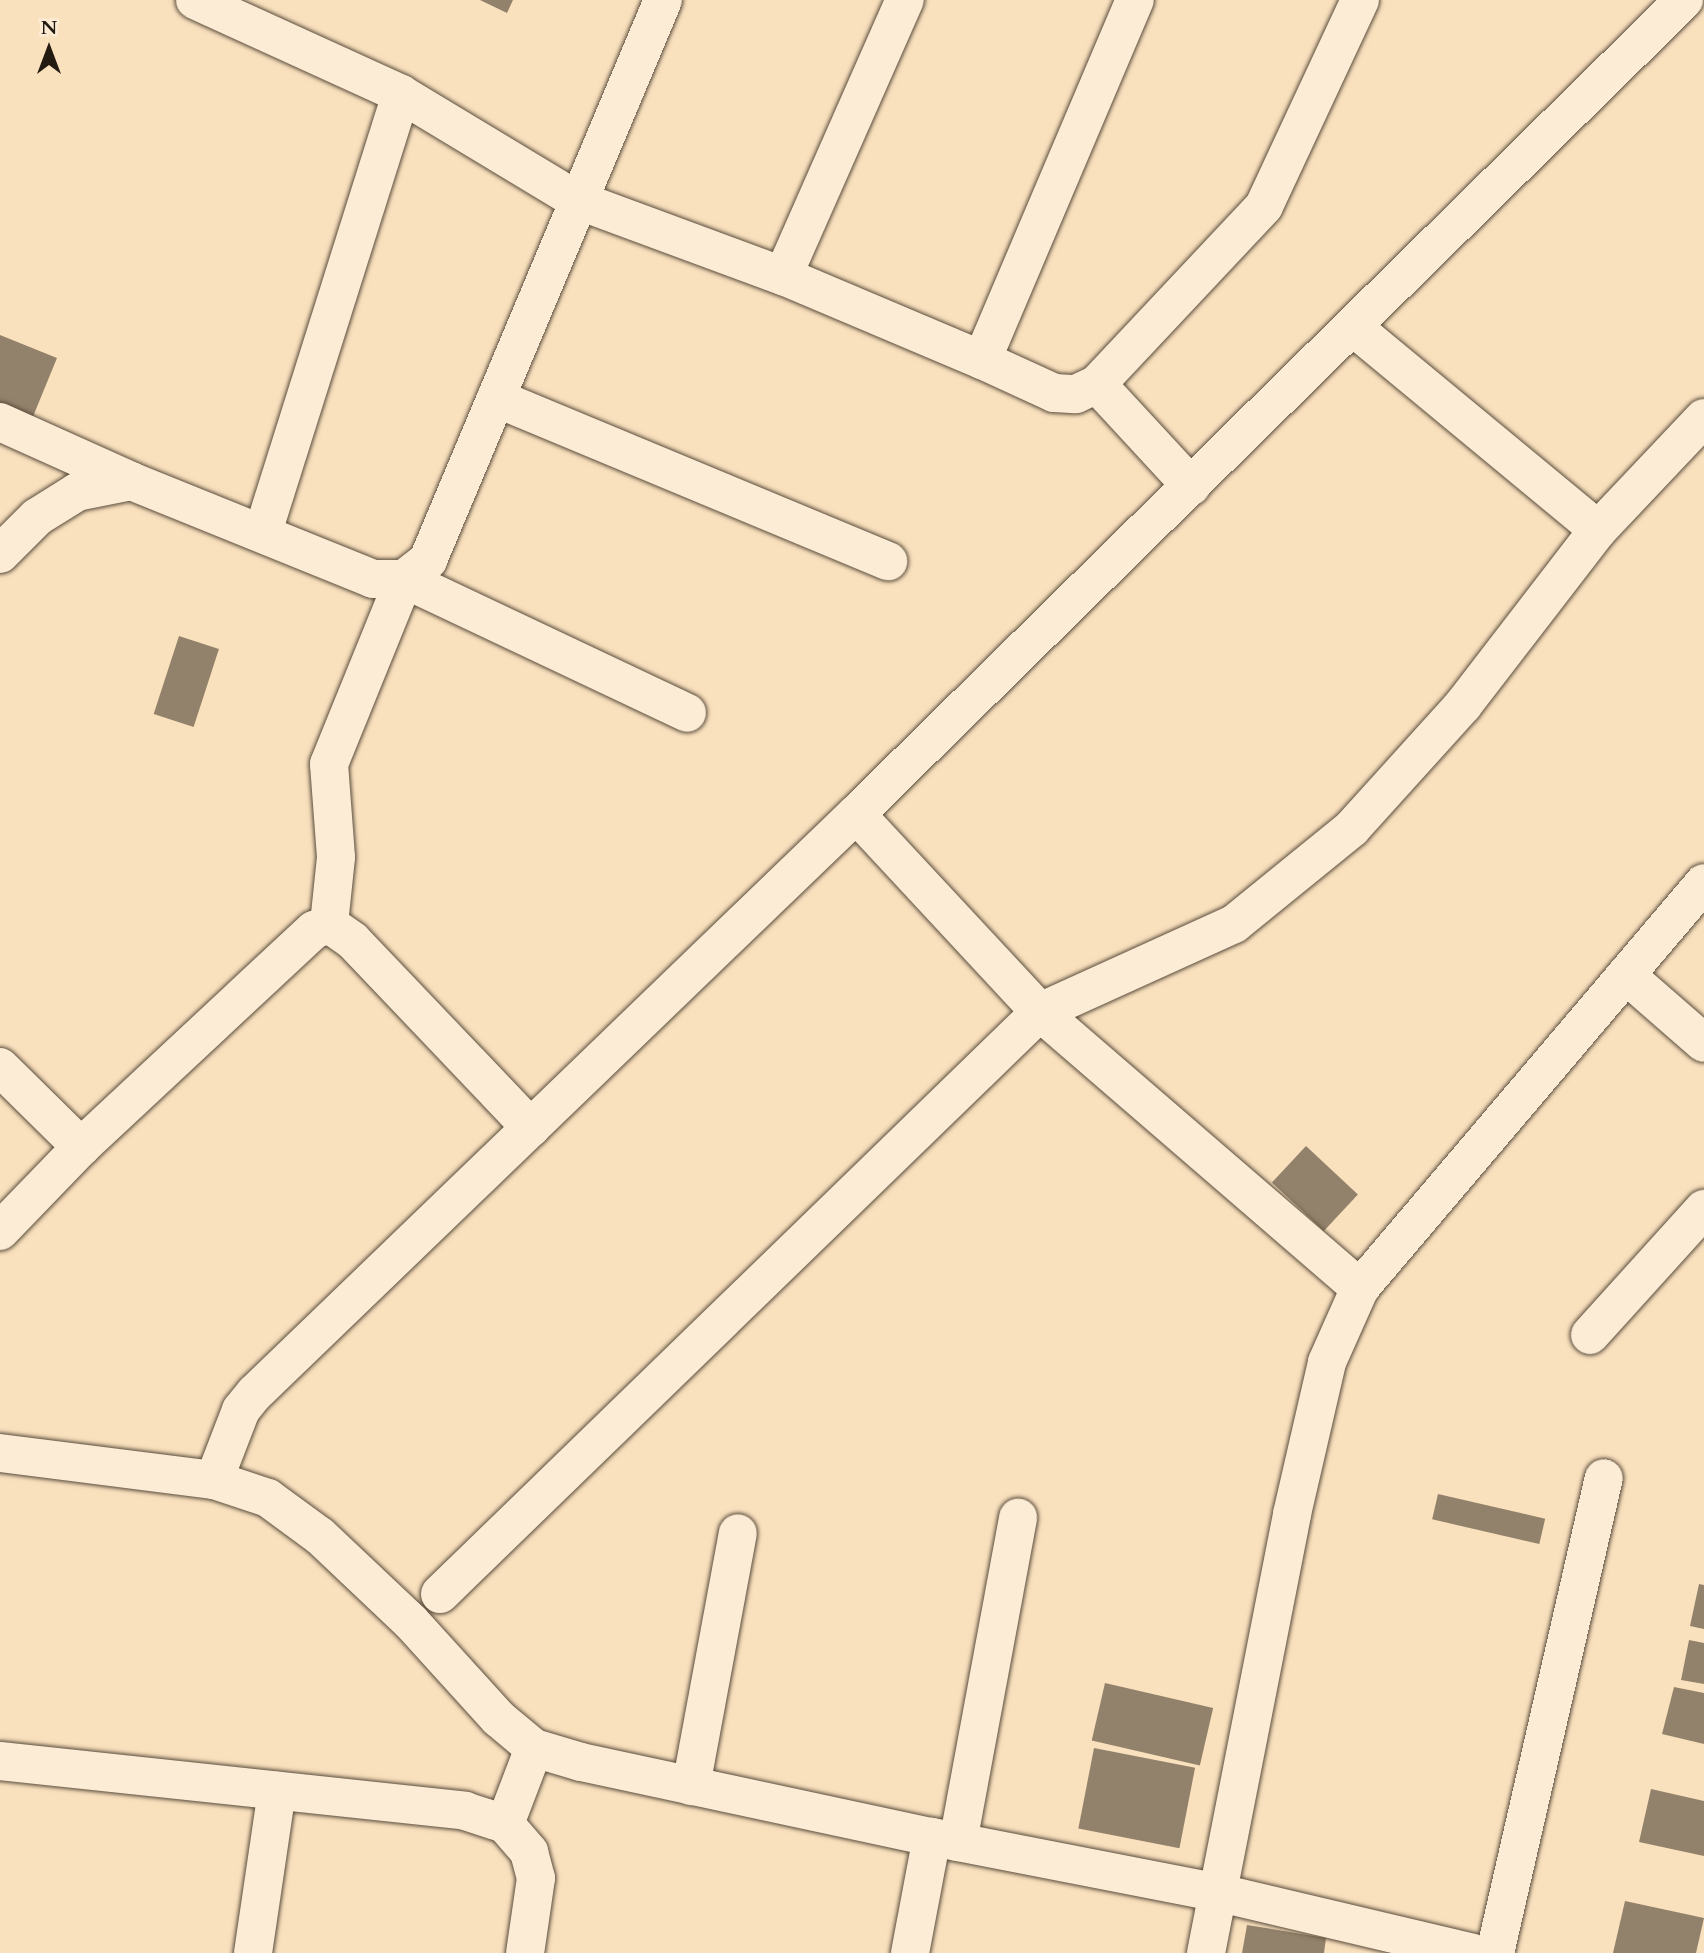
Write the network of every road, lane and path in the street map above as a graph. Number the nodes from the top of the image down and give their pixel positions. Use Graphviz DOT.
graph roads {
  1 [pos="195,0"];
  2 [pos="663,0"];
  3 [pos="905,0"];
  4 [pos="1135,0"];
  5 [pos="1360,0"];
  6 [pos="1684,0"];
  7 [pos="401,94"];
  8 [pos="577,200"];
  9 [pos="783,276"];
  10 [pos="1353,327"];
  11 [pos="982,360"];
  12 [pos="1097,384"];
  13 [pos="496,398"];
  14 [pos="1704,418"];
  15 [pos="0,422"];
  16 [pos="131,481"];
  17 [pos="1191,485"];
  18 [pos="1598,530"];
  19 [pos="263,532"];
  20 [pos="0,554"];
  21 [pos="888,561"];
  22 [pos="404,579"];
  23 [pos="687,713"];
  24 [pos="856,814"];
  25 [pos="1704,883"];
  26 [pos="329,924"];
  27 [pos="1626,975"];
  28 [pos="1040,1012"];
  29 [pos="1704,1044"];
  30 [pos="0,1067"];
  31 [pos="531,1128"];
  32 [pos="81,1147"];
  33 [pos="1704,1209"];
  34 [pos="0,1231"];
  35 [pos="1360,1288"];
  36 [pos="1590,1335"];
  37 [pos="0,1453"];
  38 [pos="1604,1478"];
  39 [pos="214,1480"];
  40 [pos="1018,1518"];
  41 [pos="738,1533"];
  42 [pos="440,1594"];
  43 [pos="534,1748"];
  44 [pos="0,1761"];
  45 [pos="691,1786"];
  46 [pos="277,1791"];
  47 [pos="505,1824"];
  48 [pos="945,1840"];
  49 [pos="1220,1893"];
  50 [pos="253,1953"];
  51 [pos="526,1953"];
  52 [pos="910,1953"];
  53 [pos="1206,1953"];
  54 [pos="1473,1953"];
  55 [pos="1495,1953"];
  1 -- 7 [label="street"];
  2 -- 8 [label="street"];
  3 -- 9 [label="street"];
  4 -- 11 [label="street"];
  5 -- 12 [label="street"];
  6 -- 10 [label="street"];
  7 -- 8 [label="street"];
  7 -- 19 [label="street"];
  8 -- 9 [label="street"];
  8 -- 13 [label="street"];
  9 -- 11 [label="street"];
  10 -- 17 [label="street"];
  10 -- 18 [label="street"];
  11 -- 12 [label="street"];
  12 -- 17 [label="street"];
  13 -- 21 [label="street"];
  13 -- 22 [label="street"];
  14 -- 18 [label="street"];
  15 -- 16 [label="street"];
  16 -- 19 [label="street"];
  16 -- 20 [label="street"];
  17 -- 24 [label="street"];
  18 -- 28 [label="street"];
  19 -- 22 [label="street"];
  22 -- 23 [label="street"];
  22 -- 26 [label="street"];
  24 -- 28 [label="street"];
  24 -- 31 [label="street"];
  25 -- 27 [label="street"];
  26 -- 31 [label="street"];
  26 -- 32 [label="street"];
  27 -- 29 [label="street"];
  27 -- 35 [label="street"];
  28 -- 35 [label="street"];
  28 -- 42 [label="street"];
  30 -- 32 [label="street"];
  31 -- 39 [label="street"];
  32 -- 34 [label="street"];
  33 -- 36 [label="street"];
  35 -- 49 [label="street"];
  37 -- 39 [label="street"];
  38 -- 55 [label="street"];
  39 -- 43 [label="street"];
  40 -- 48 [label="street"];
  41 -- 45 [label="street"];
  43 -- 45 [label="street"];
  43 -- 47 [label="street"];
  44 -- 46 [label="street"];
  45 -- 48 [label="street"];
  46 -- 47 [label="street"];
  46 -- 50 [label="street"];
  47 -- 51 [label="street"];
  48 -- 49 [label="street"];
  48 -- 52 [label="street"];
  49 -- 53 [label="street"];
  49 -- 54 [label="street"];
}
